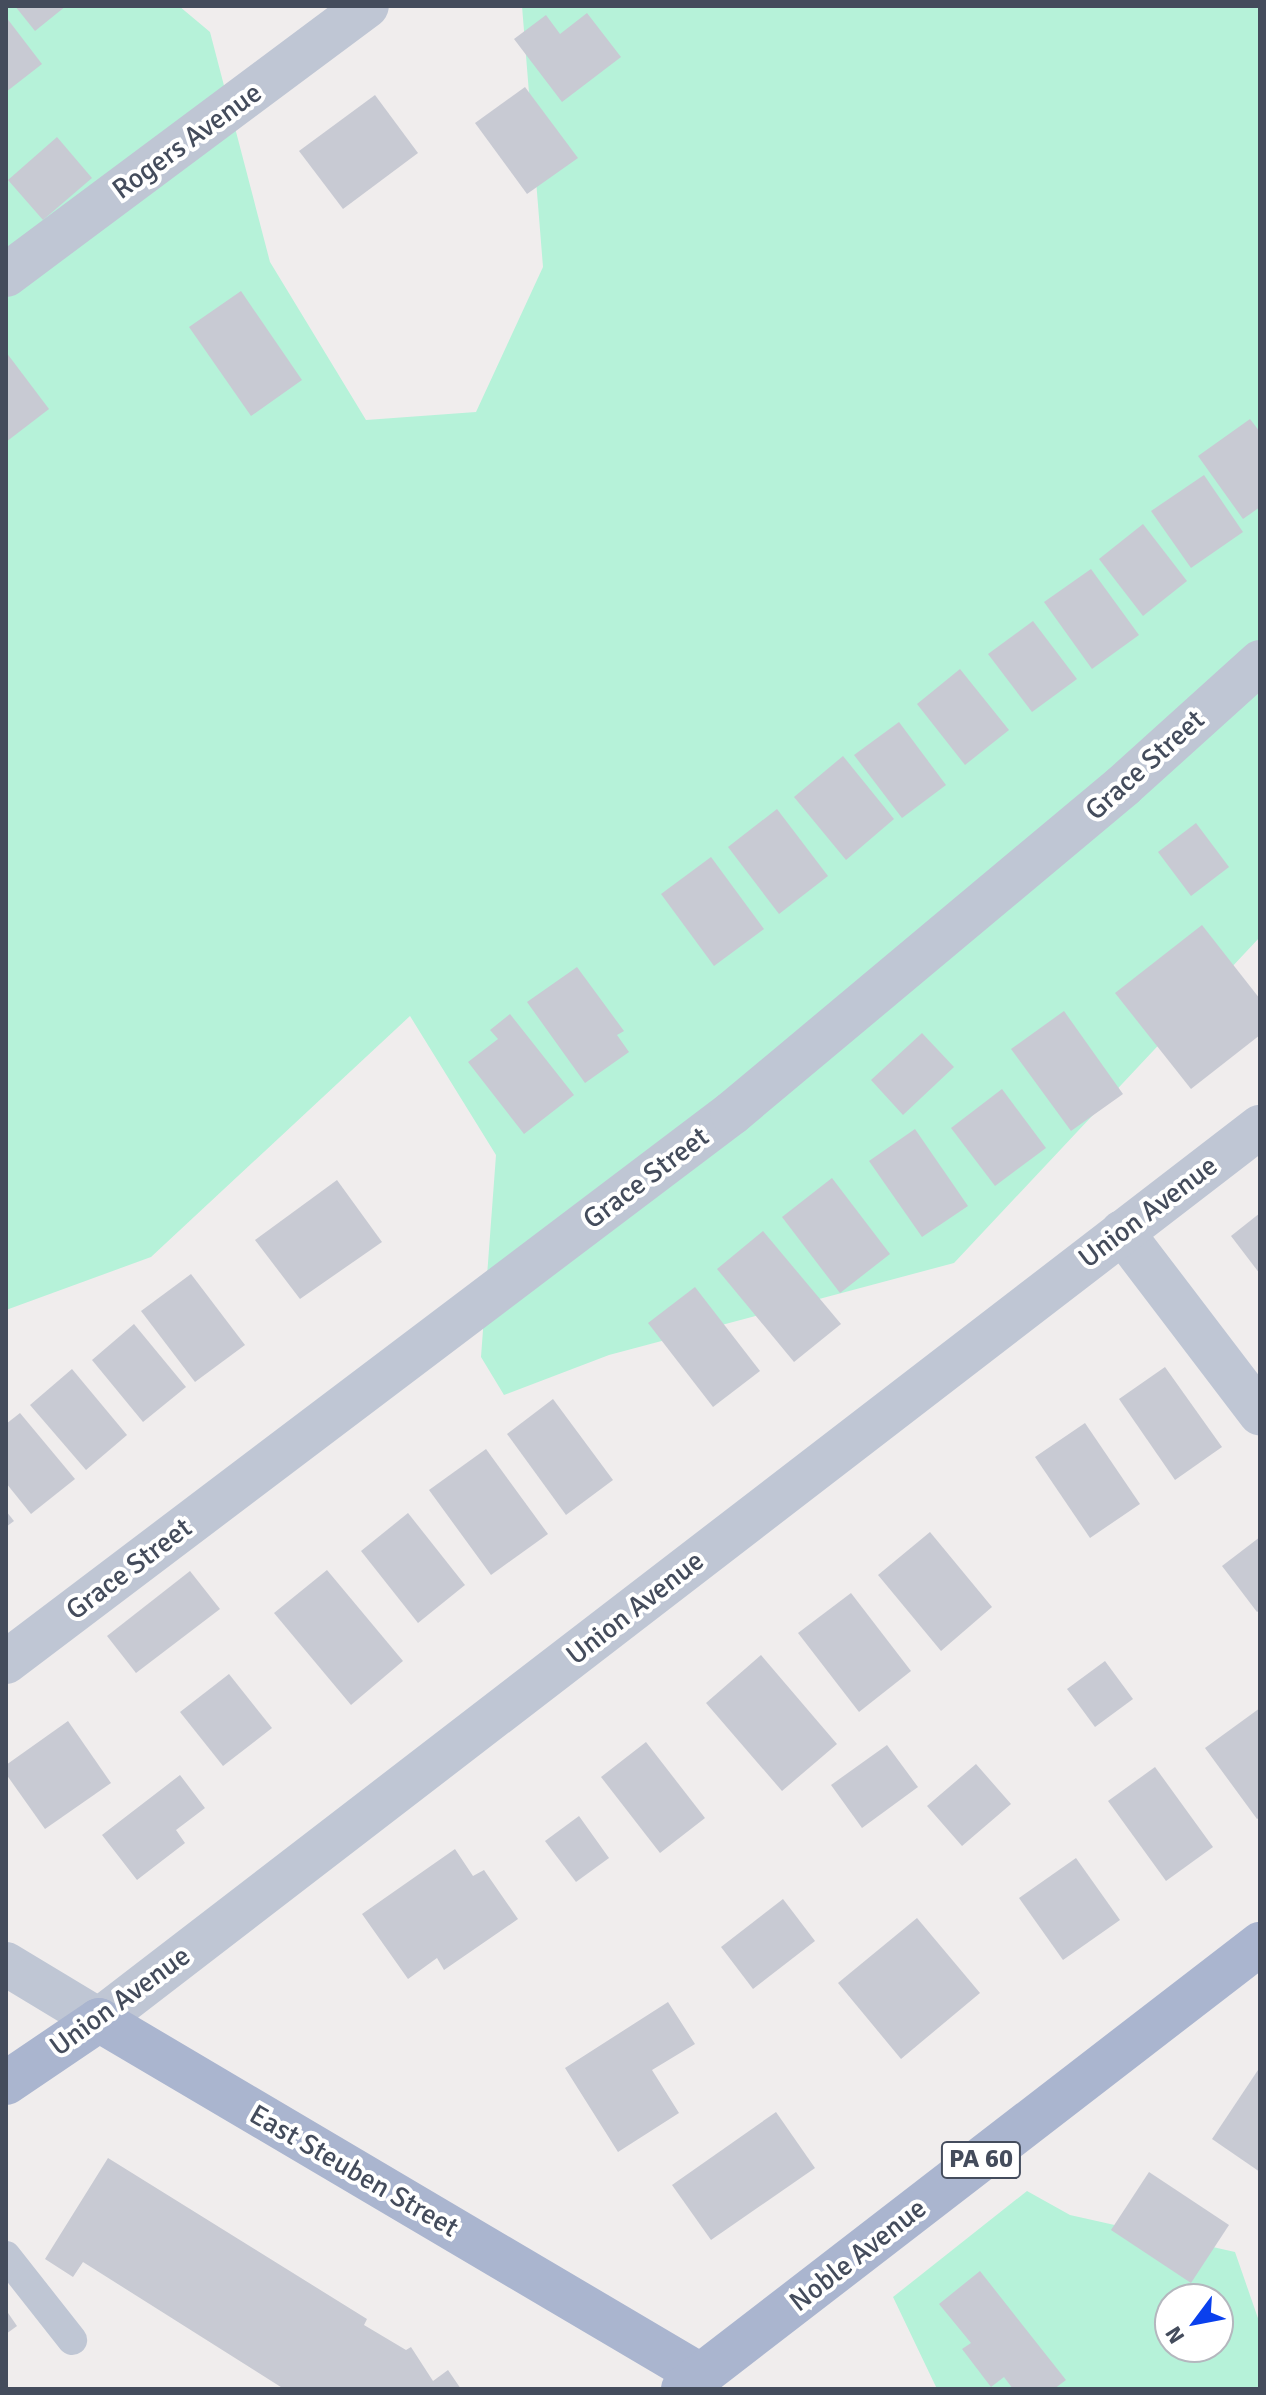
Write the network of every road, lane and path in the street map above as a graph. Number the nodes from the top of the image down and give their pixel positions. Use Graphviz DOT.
graph roads {
  1 [pos="367,6"];
  2 [pos="6,275"];
  3 [pos="1260,662"];
  4 [pos="1260,1127"];
  5 [pos="1122,1232"];
  6 [pos="1260,1413"];
  7 [pos="6,1662"];
  8 [pos="1260,1944"];
  9 [pos="6,1964"];
  10 [pos="99,2020"];
  11 [pos="6,2083"];
  12 [pos="6,2256"];
  13 [pos="72,2340"];
  14 [pos="692,2383"];
  1 -- 2 [label="street, Rogers Avenue"];
  3 -- 7 [label="street, Grace Street"];
  4 -- 5 [label="street, Union Avenue"];
  5 -- 6 [label="street"];
  5 -- 10 [label="street, Union Avenue"];
  8 -- 14 [label="main road, Noble Avenue / PA 60"];
  9 -- 10 [label="street, East Steuben Street"];
  10 -- 11 [label="main road, Union Avenue"];
  10 -- 14 [label="main road, East Steuben Street"];
  12 -- 13 [label="lane"];
}
